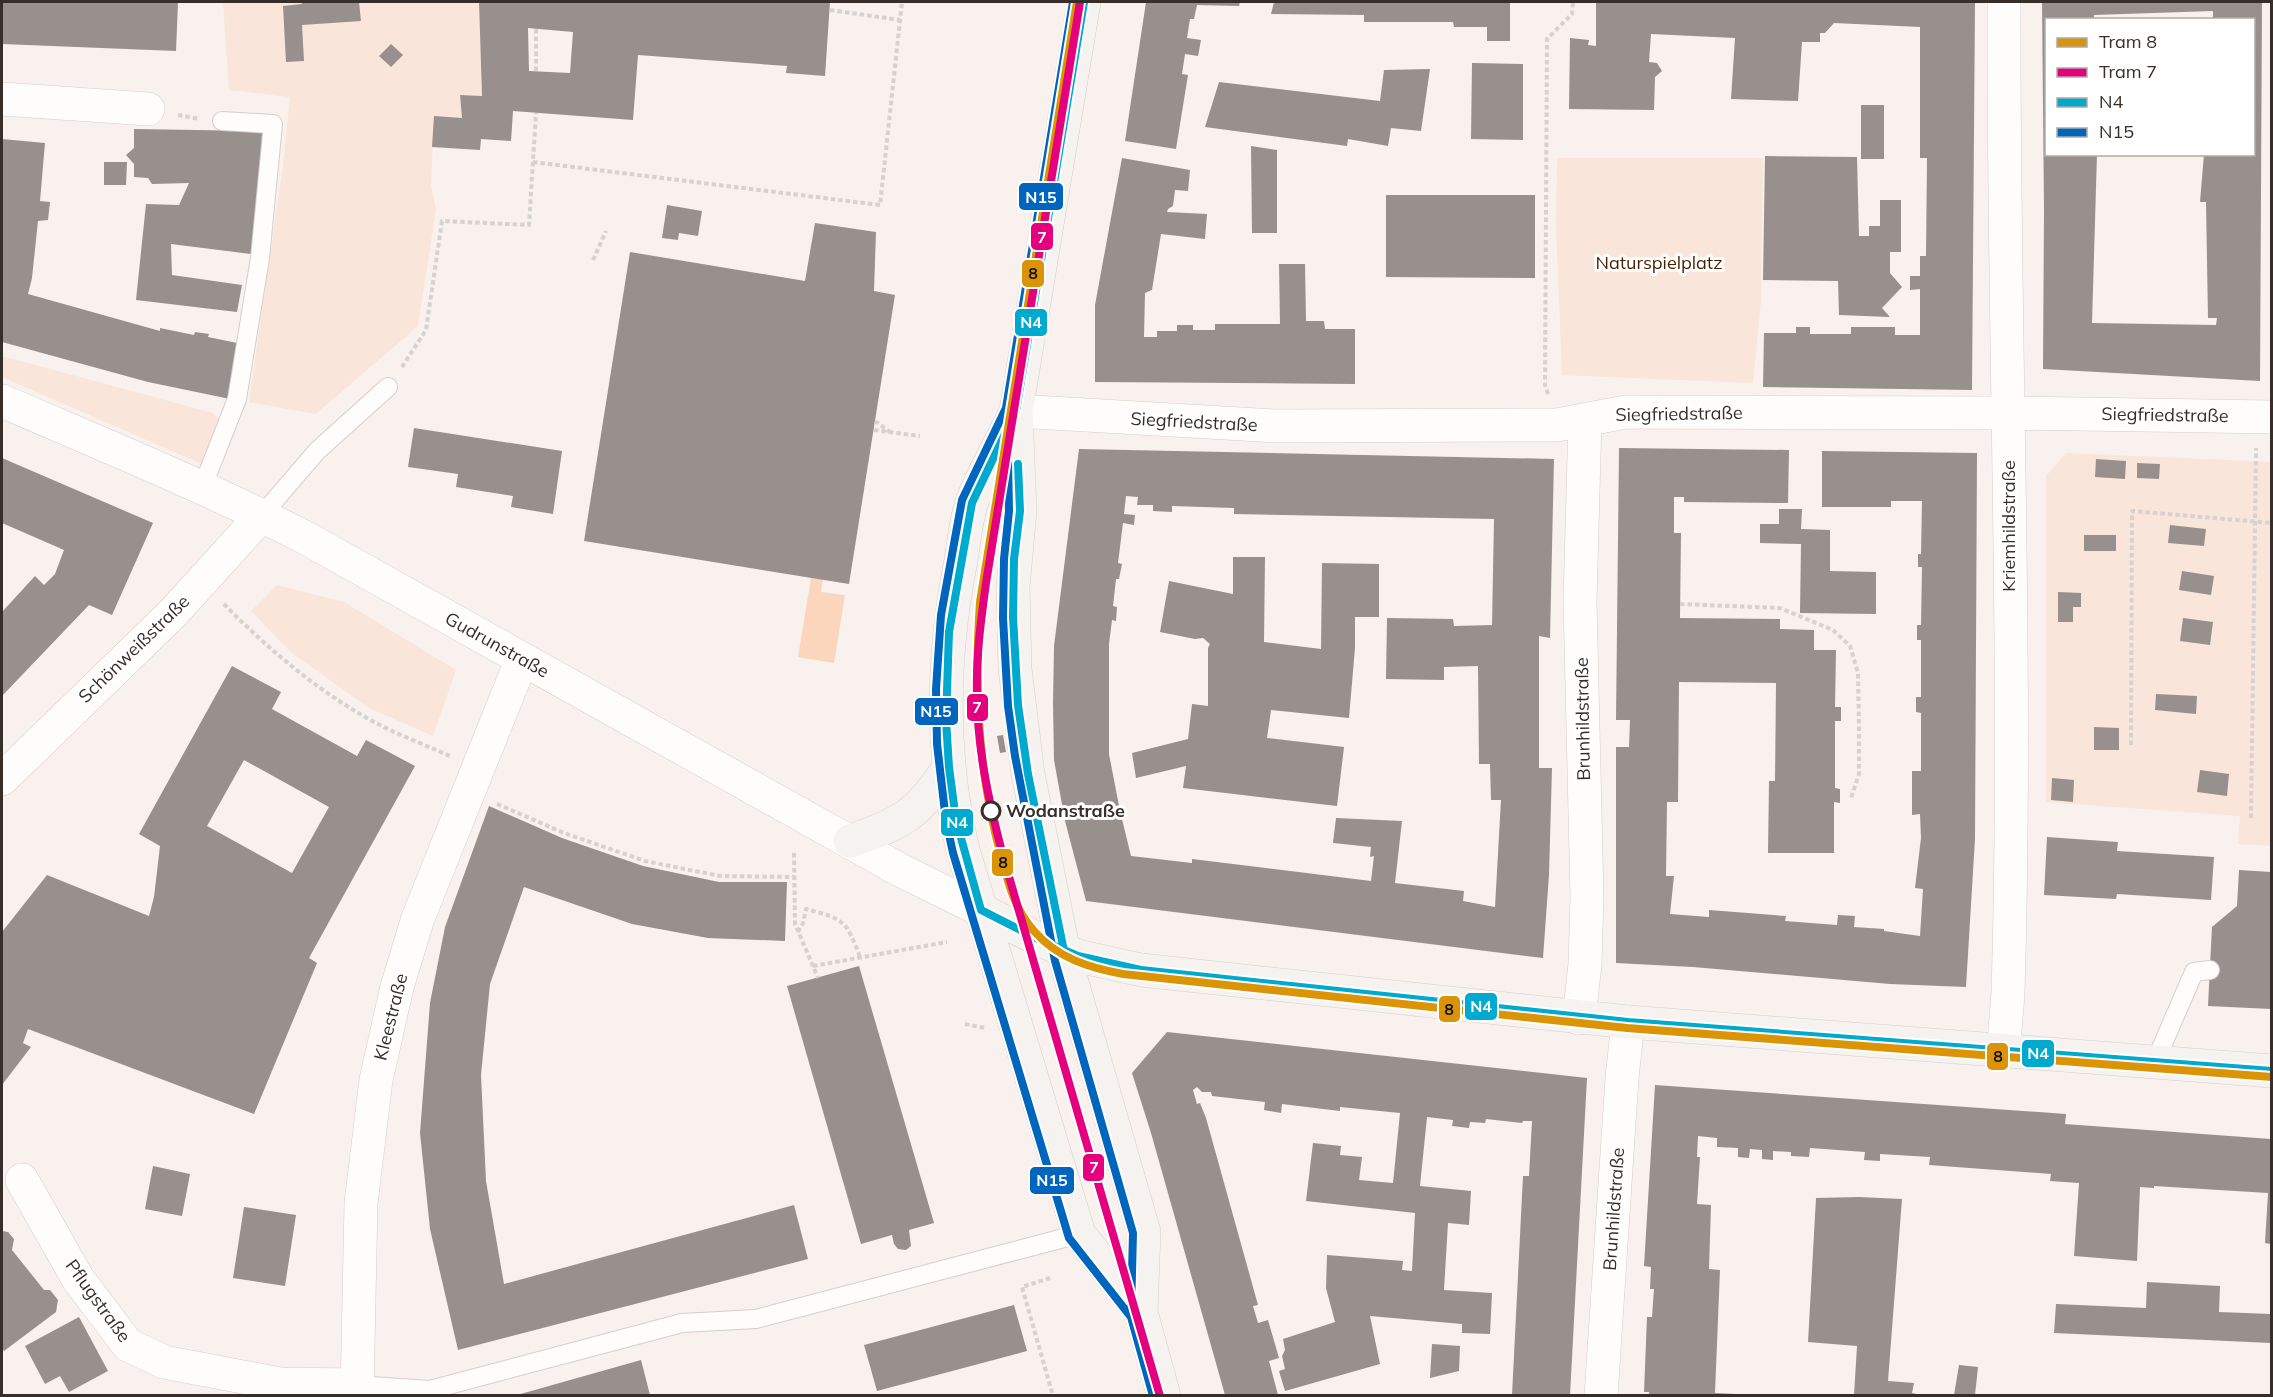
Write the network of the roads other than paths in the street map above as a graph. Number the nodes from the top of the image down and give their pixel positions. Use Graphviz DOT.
graph roads {
  1 [pos="1084,2"];
  2 [pos="2004,2"];
  3 [pos="2,99"];
  4 [pos="148,109"];
  5 [pos="222,121"];
  6 [pos="388,387"];
  7 [pos="2,402"];
  8 [pos="1016,411"];
  9 [pos="2008,413"];
  10 [pos="2264,417"];
  11 [pos="1571,422"];
  12 [pos="202,488"];
  13 [pos="262,515"];
  14 [pos="522,659"];
  15 [pos="949,767"];
  16 [pos="4,771"];
  17 [pos="850,841"];
  18 [pos="981,910"];
  19 [pos="1064,951"];
  20 [pos="2210,970"];
  21 [pos="1579,1018"];
  22 [pos="1628,1022"];
  23 [pos="2004,1050"];
  24 [pos="2155,1062"];
  25 [pos="2271,1071"];
  26 [pos="22,1180"];
  27 [pos="1079,1234"];
  28 [pos="1141,1312"];
  29 [pos="357,1390"];
  30 [pos="1164,1395"];
  31 [pos="1601,1395"];
  1 -- 8 [label="main road"];
  2 -- 9 [label="street, Kriemhildstraße"];
  3 -- 4 [label="street"];
  5 -- 12 [label="lane"];
  6 -- 13 [label="lane"];
  7 -- 12 [label="street, Gudrunstraße"];
  8 -- 11 [label="street, Siegfriedstraße"];
  8 -- 15 [label="main road"];
  8 -- 19 [label="main road"];
  9 -- 10 [label="street, Siegfriedstraße"];
  9 -- 11 [label="street, Siegfriedstraße"];
  9 -- 23 [label="street, Kriemhildstraße"];
  11 -- 21 [label="street, Brunhildstraße"];
  12 -- 13 [label="street, Gudrunstraße"];
  13 -- 14 [label="street, Gudrunstraße"];
  13 -- 16 [label="street, Schönweißstraße"];
  14 -- 17 [label="street, Gudrunstraße"];
  14 -- 29 [label="street, Kleestraße"];
  15 -- 17 [label="main road"];
  15 -- 18 [label="main road"];
  17 -- 18 [label="street, Gudrunstraße"];
  18 -- 19 [label="main road"];
  18 -- 27 [label="main road"];
  19 -- 21 [label="main road"];
  19 -- 28 [label="main road"];
  20 -- 24 [label="lane"];
  21 -- 22 [label="main road"];
  22 -- 23 [label="main road"];
  22 -- 31 [label="street, Brunhildstraße"];
  23 -- 24 [label="main road"];
  24 -- 25 [label="main road"];
  26 -- 29 [label="street, Pflugstraße"];
  27 -- 28 [label="main road"];
  27 -- 29 [label="lane"];
  28 -- 30 [label="main road"];
}
